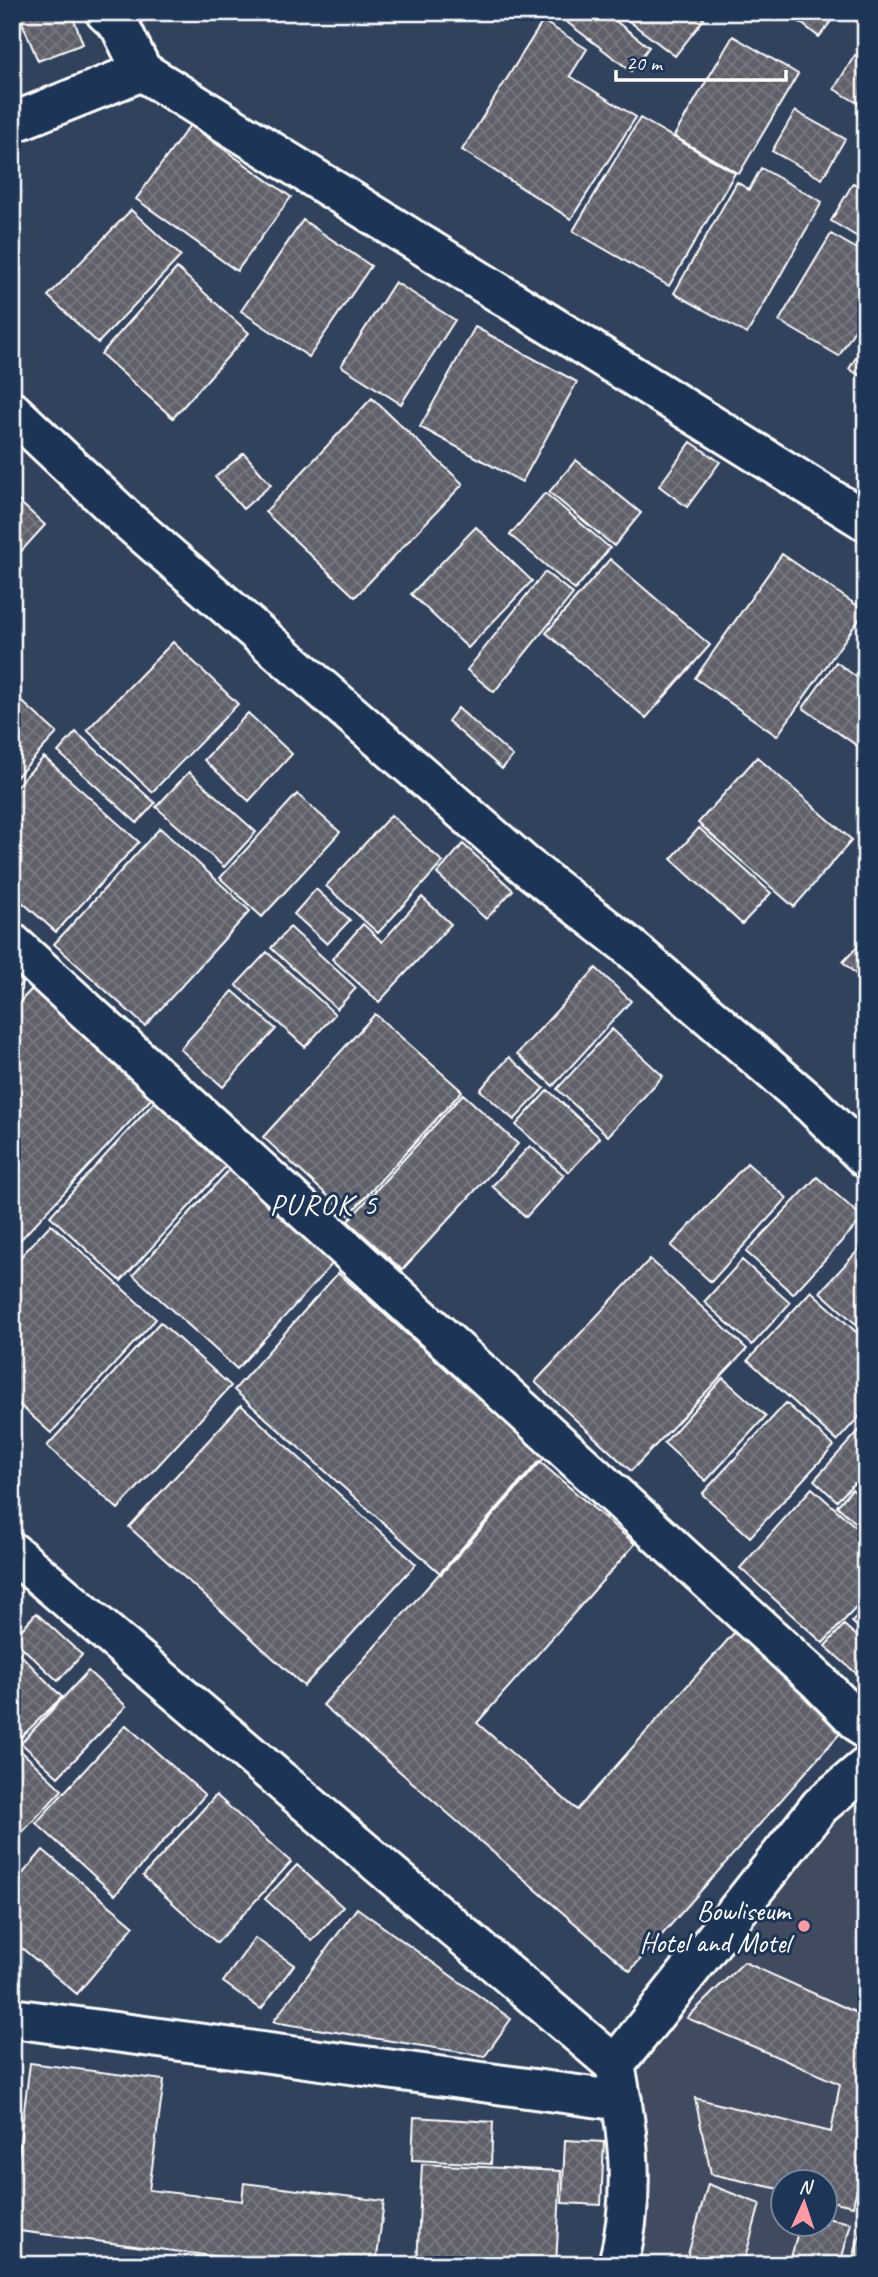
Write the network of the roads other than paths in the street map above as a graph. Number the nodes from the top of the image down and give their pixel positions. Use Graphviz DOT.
graph roads {
  1 [pos="105,12"];
  2 [pos="142,71"];
  3 [pos="12,123"];
  4 [pos="12,411"];
  5 [pos="866,521"];
  6 [pos="12,943"];
  7 [pos="866,1158"];
  8 [pos="12,1552"];
  9 [pos="866,1730"];
  10 [pos="866,1768"];
  11 [pos="12,2018"];
  12 [pos="618,2083"];
  13 [pos="618,2265"];
  1 -- 2 [label="street"];
  2 -- 3 [label="street"];
  2 -- 5 [label="street"];
  4 -- 7 [label="street"];
  6 -- 9 [label="street"];
  8 -- 12 [label="street"];
  10 -- 12 [label="street"];
  11 -- 12 [label="street"];
  12 -- 13 [label="street"];
}
